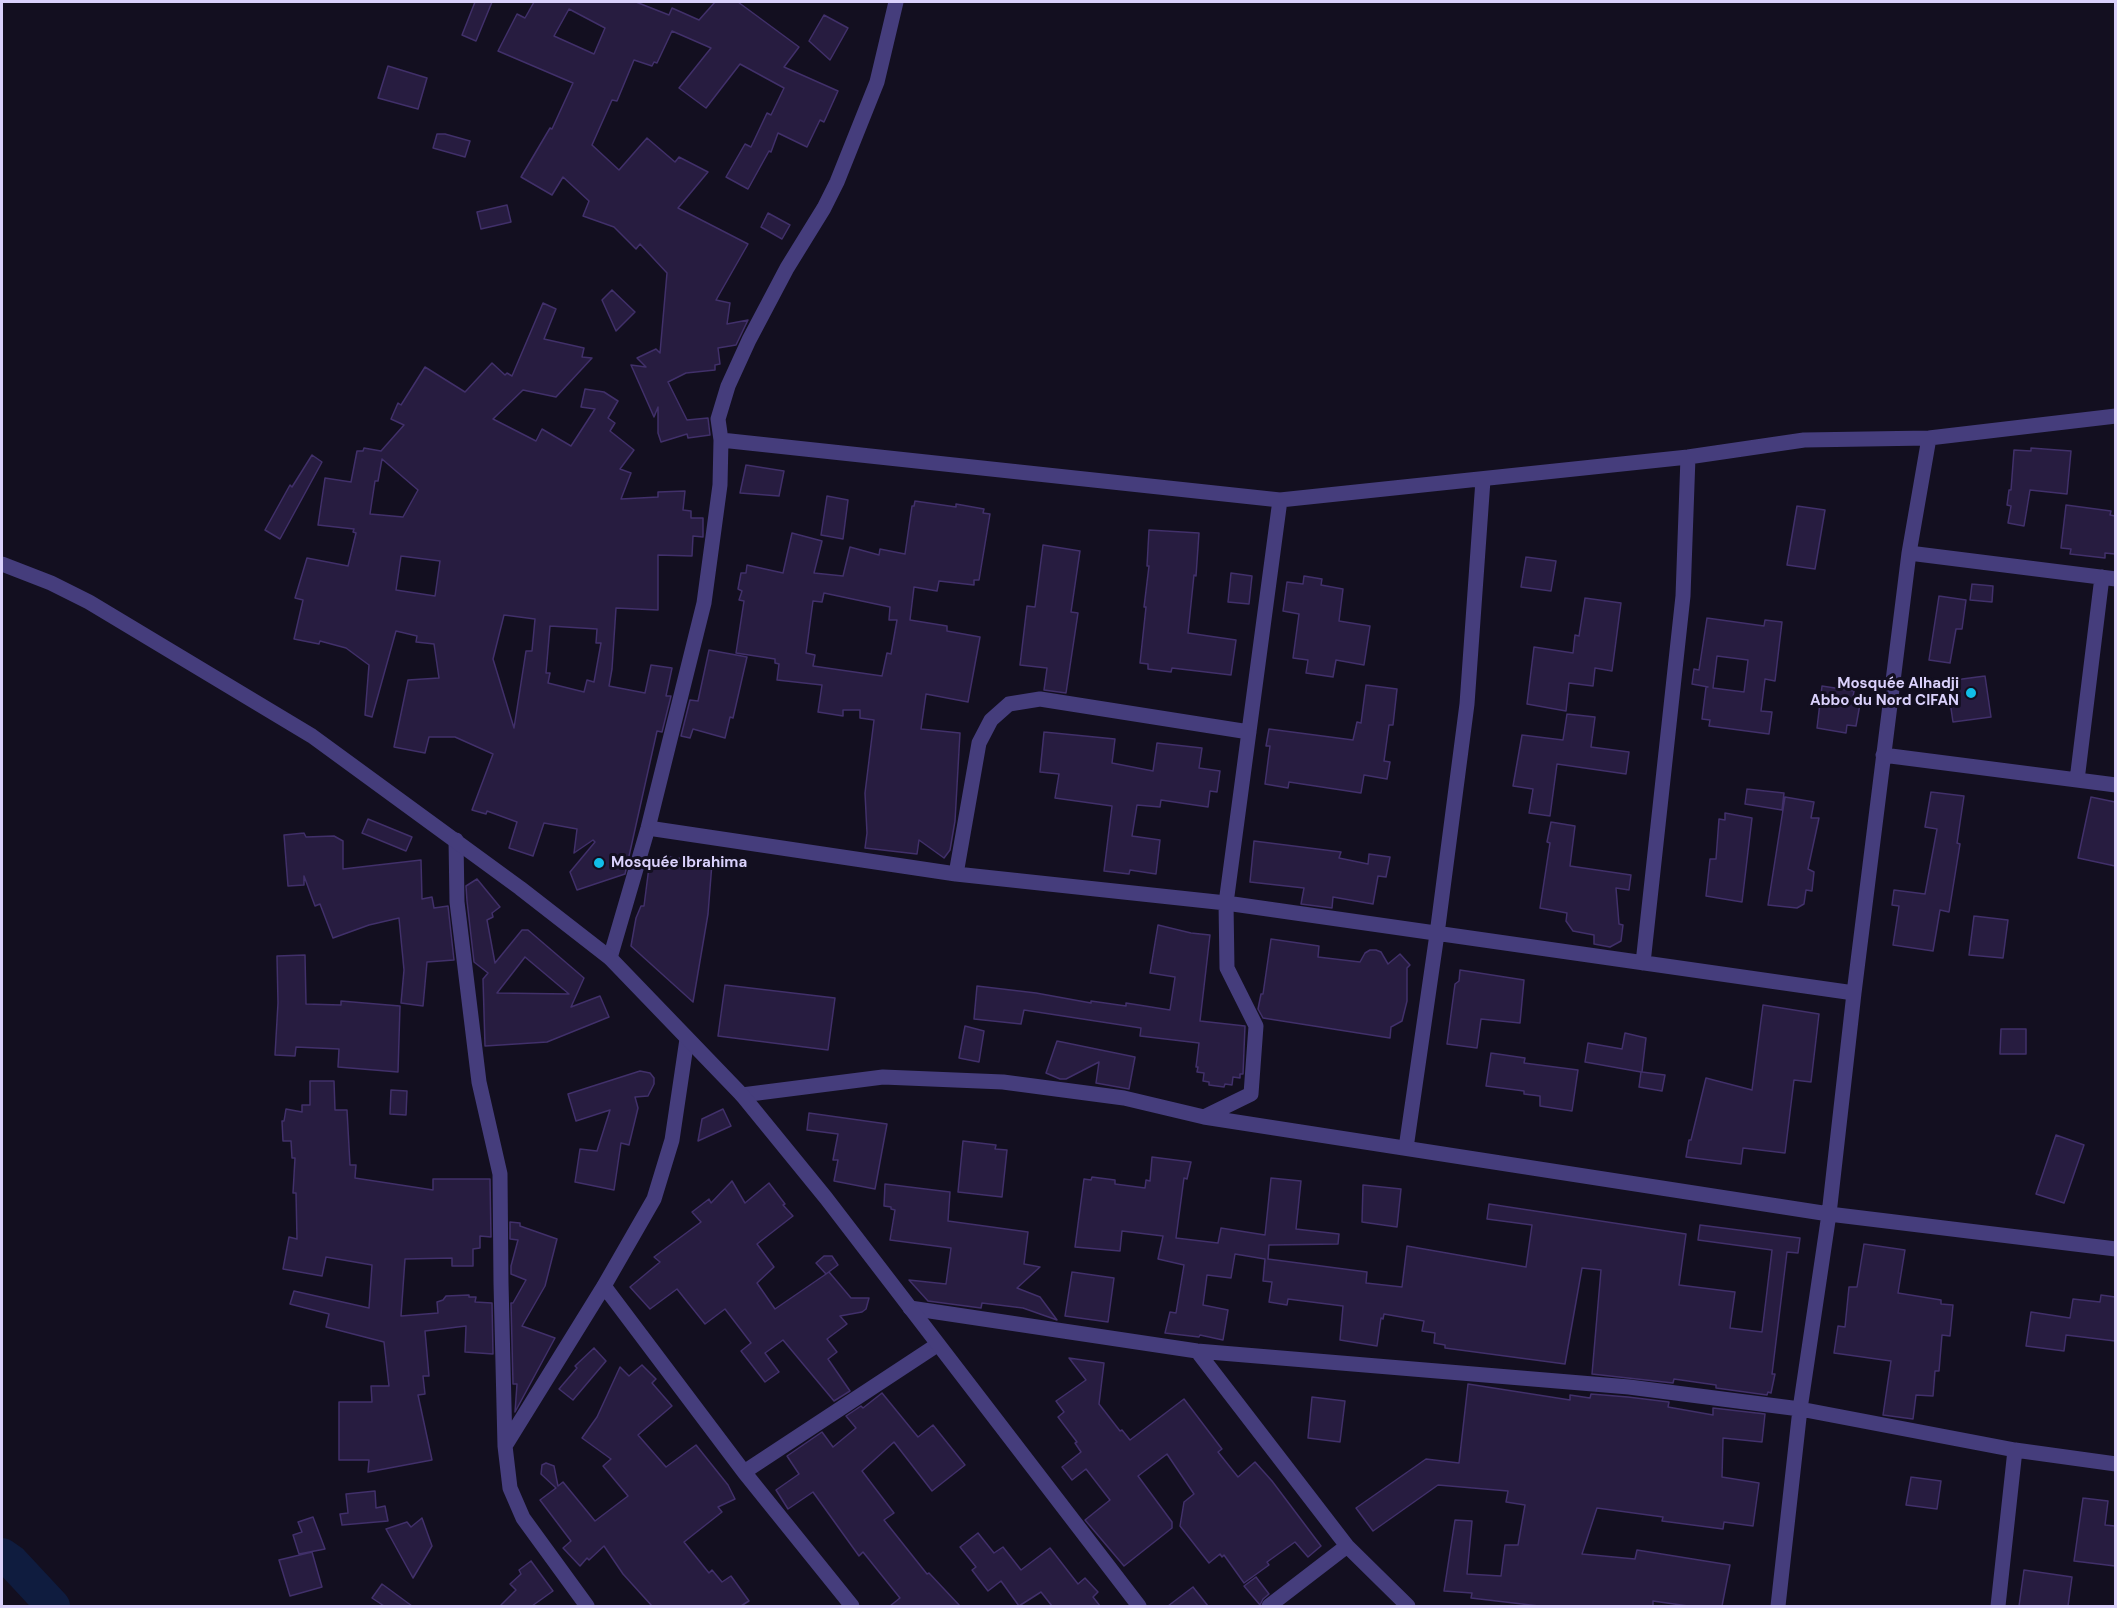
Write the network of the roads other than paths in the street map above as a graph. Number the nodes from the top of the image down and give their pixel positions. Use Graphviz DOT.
graph roads {
  1 [pos="896,2"];
  2 [pos="2115,416"];
  3 [pos="1929,438"];
  4 [pos="721,440"];
  5 [pos="1688,457"];
  6 [pos="1483,480"];
  7 [pos="1280,500"];
  8 [pos="1909,553"];
  9 [pos="2,564"];
  10 [pos="2109,578"];
  11 [pos="1249,732"];
  12 [pos="1883,755"];
  13 [pos="2077,780"];
  14 [pos="2115,785"];
  15 [pos="648,828"];
  16 [pos="456,840"];
  17 [pos="956,874"];
  18 [pos="1226,903"];
  19 [pos="1437,934"];
  20 [pos="610,958"];
  21 [pos="1643,963"];
  22 [pos="1854,993"];
  23 [pos="687,1039"];
  24 [pos="742,1095"];
  25 [pos="1204,1116"];
  26 [pos="1406,1148"];
  27 [pos="1829,1214"];
  28 [pos="2115,1249"];
  29 [pos="604,1286"];
  30 [pos="910,1308"];
  31 [pos="937,1345"];
  32 [pos="1197,1351"];
  33 [pos="1800,1409"];
  34 [pos="505,1446"];
  35 [pos="2015,1450"];
  36 [pos="2115,1464"];
  37 [pos="744,1472"];
  38 [pos="1347,1546"];
  39 [pos="587,1606"];
  40 [pos="852,1606"];
  41 [pos="1139,1606"];
  42 [pos="1269,1606"];
  43 [pos="1408,1606"];
  44 [pos="1778,1606"];
  45 [pos="1998,1606"];
  1 -- 4 [label="street"];
  2 -- 3 [label="street"];
  3 -- 5 [label="street"];
  3 -- 8 [label="street"];
  4 -- 7 [label="street"];
  4 -- 15 [label="street"];
  5 -- 6 [label="street"];
  5 -- 21 [label="street"];
  6 -- 7 [label="street"];
  6 -- 19 [label="street"];
  7 -- 11 [label="street"];
  8 -- 10 [label="street"];
  8 -- 12 [label="street"];
  9 -- 16 [label="street"];
  10 -- 13 [label="street"];
  11 -- 17 [label="street"];
  11 -- 18 [label="street"];
  12 -- 13 [label="street"];
  12 -- 22 [label="street"];
  13 -- 14 [label="street"];
  15 -- 17 [label="street"];
  15 -- 20 [label="street"];
  16 -- 20 [label="street"];
  16 -- 34 [label="street"];
  17 -- 18 [label="street"];
  18 -- 19 [label="street"];
  18 -- 25 [label="street"];
  19 -- 21 [label="street"];
  19 -- 26 [label="street"];
  20 -- 23 [label="street"];
  21 -- 22 [label="street"];
  22 -- 27 [label="street"];
  23 -- 24 [label="street"];
  23 -- 29 [label="street"];
  24 -- 25 [label="street"];
  24 -- 30 [label="street"];
  25 -- 26 [label="street"];
  26 -- 27 [label="street"];
  27 -- 28 [label="street"];
  27 -- 33 [label="street"];
  29 -- 34 [label="street"];
  29 -- 37 [label="street"];
  30 -- 31 [label="street"];
  30 -- 32 [label="street"];
  31 -- 37 [label="street"];
  31 -- 41 [label="street"];
  32 -- 33 [label="street"];
  32 -- 38 [label="street"];
  33 -- 35 [label="street"];
  33 -- 44 [label="street"];
  34 -- 39 [label="street"];
  35 -- 36 [label="street"];
  35 -- 45 [label="street"];
  37 -- 40 [label="street"];
  38 -- 42 [label="street"];
  38 -- 43 [label="street"];
}
